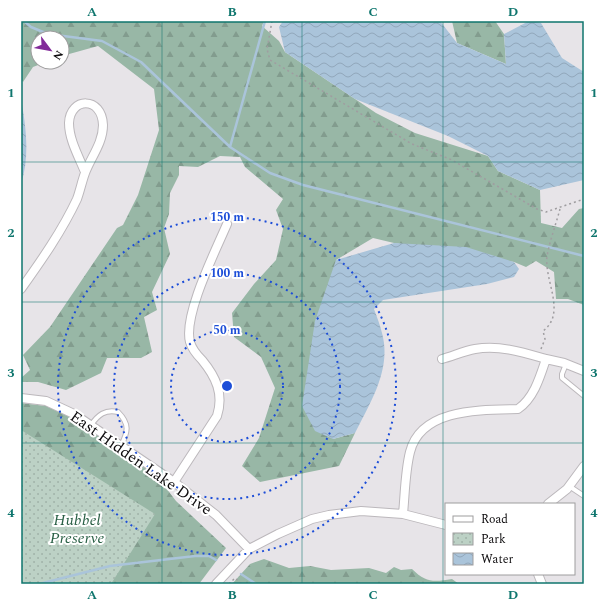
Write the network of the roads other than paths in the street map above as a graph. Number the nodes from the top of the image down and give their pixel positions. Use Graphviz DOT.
graph roads {
  1 [pos="85,172"];
  2 [pos="228,224"];
  3 [pos="21,290"];
  4 [pos="542,358"];
  5 [pos="442,359"];
  6 [pos="566,364"];
  7 [pos="584,372"];
  8 [pos="584,396"];
  9 [pos="21,398"];
  10 [pos="91,426"];
  11 [pos="121,446"];
  12 [pos="584,466"];
  13 [pos="174,482"];
  14 [pos="569,486"];
  15 [pos="584,496"];
  16 [pos="549,503"];
  17 [pos="403,514"];
  18 [pos="445,525"];
  19 [pos="249,549"];
  20 [pos="216,584"];
  1 -- 1 [label="street"];
  1 -- 3 [label="street"];
  2 -- 13 [label="street"];
  4 -- 5 [label="street"];
  4 -- 6 [label="street"];
  4 -- 17 [label="street"];
  6 -- 7 [label="street"];
  6 -- 8 [label="lane"];
  9 -- 10 [label="street, East Hidden Lake Drive"];
  10 -- 11 [label="street, East Hidden Lake Drive"];
  10 -- 11 [label="lane"];
  11 -- 13 [label="street, East Hidden Lake Drive"];
  12 -- 14 [label="street"];
  13 -- 19 [label="street, East Hidden Lake Drive"];
  14 -- 15 [label="lane"];
  14 -- 16 [label="street"];
  17 -- 18 [label="street"];
  17 -- 19 [label="street"];
  19 -- 20 [label="street"];
}
